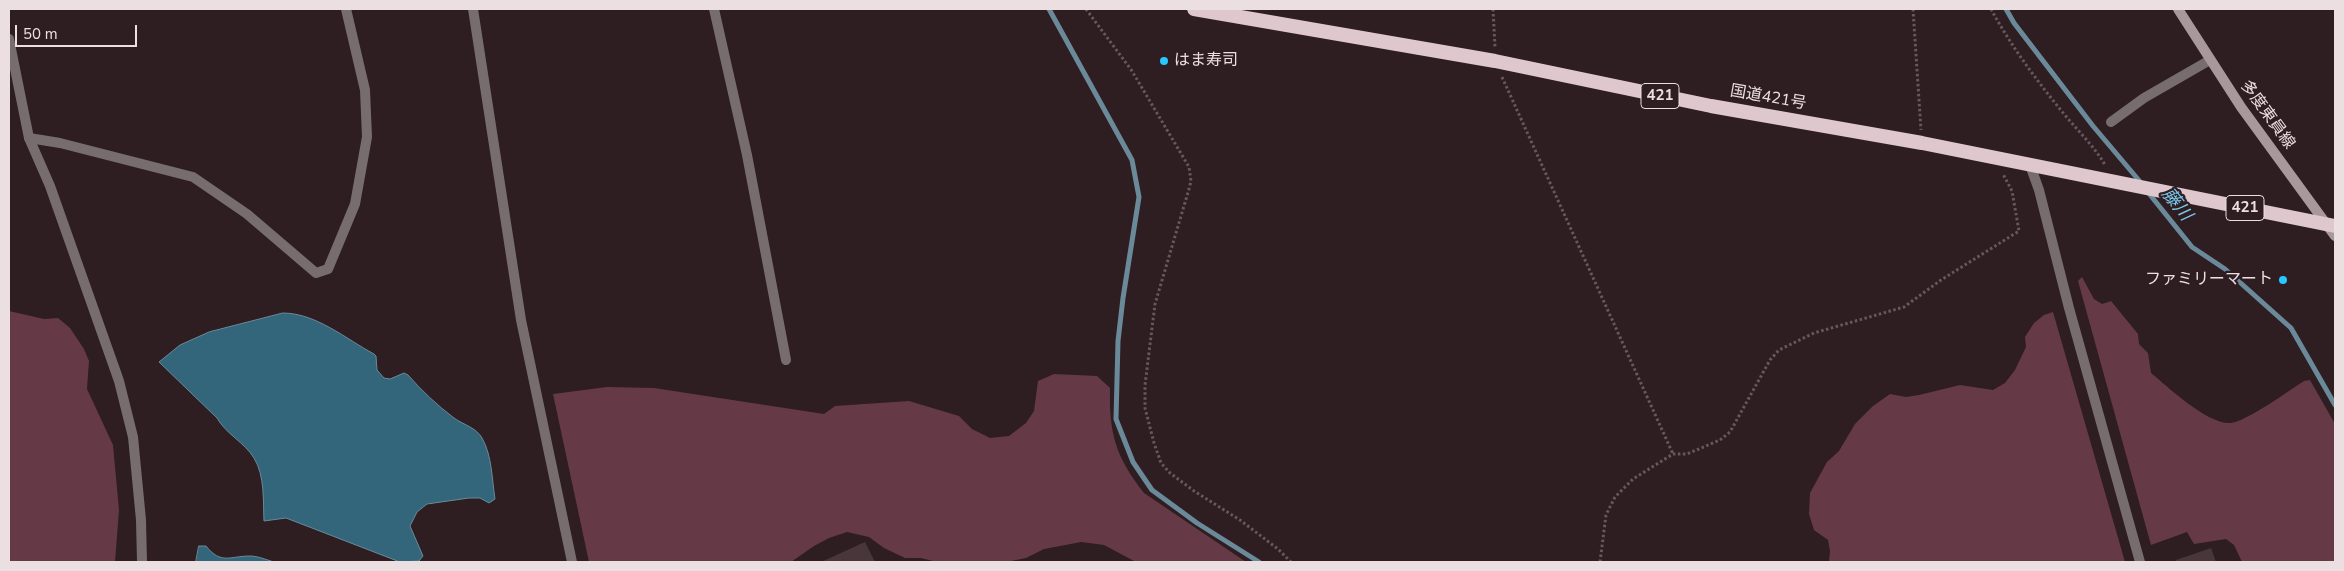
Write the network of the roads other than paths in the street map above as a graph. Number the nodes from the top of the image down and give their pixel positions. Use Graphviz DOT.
graph roads {
  1 [pos="346,9"];
  2 [pos="472,9"];
  3 [pos="714,9"];
  4 [pos="1194,9"];
  5 [pos="2178,9"];
  6 [pos="9,39"];
  7 [pos="2210,60"];
  8 [pos="2111,122"];
  9 [pos="29,138"];
  10 [pos="2030,164"];
  11 [pos="2330,225"];
  12 [pos="2335,236"];
  13 [pos="786,360"];
  14 [pos="142,562"];
  15 [pos="572,562"];
  16 [pos="2140,562"];
  1 -- 9 [label="street"];
  2 -- 15 [label="street"];
  3 -- 13 [label="street"];
  4 -- 10 [label="highway, 国道421号 / 421"];
  5 -- 7 [label="main road, 多度東員線"];
  6 -- 9 [label="street"];
  7 -- 8 [label="street"];
  7 -- 11 [label="main road, 多度東員線"];
  9 -- 14 [label="street"];
  10 -- 11 [label="highway, 国道421号 / 421"];
  10 -- 16 [label="street"];
  11 -- 12 [label="main road, 多度東員線"];
}
